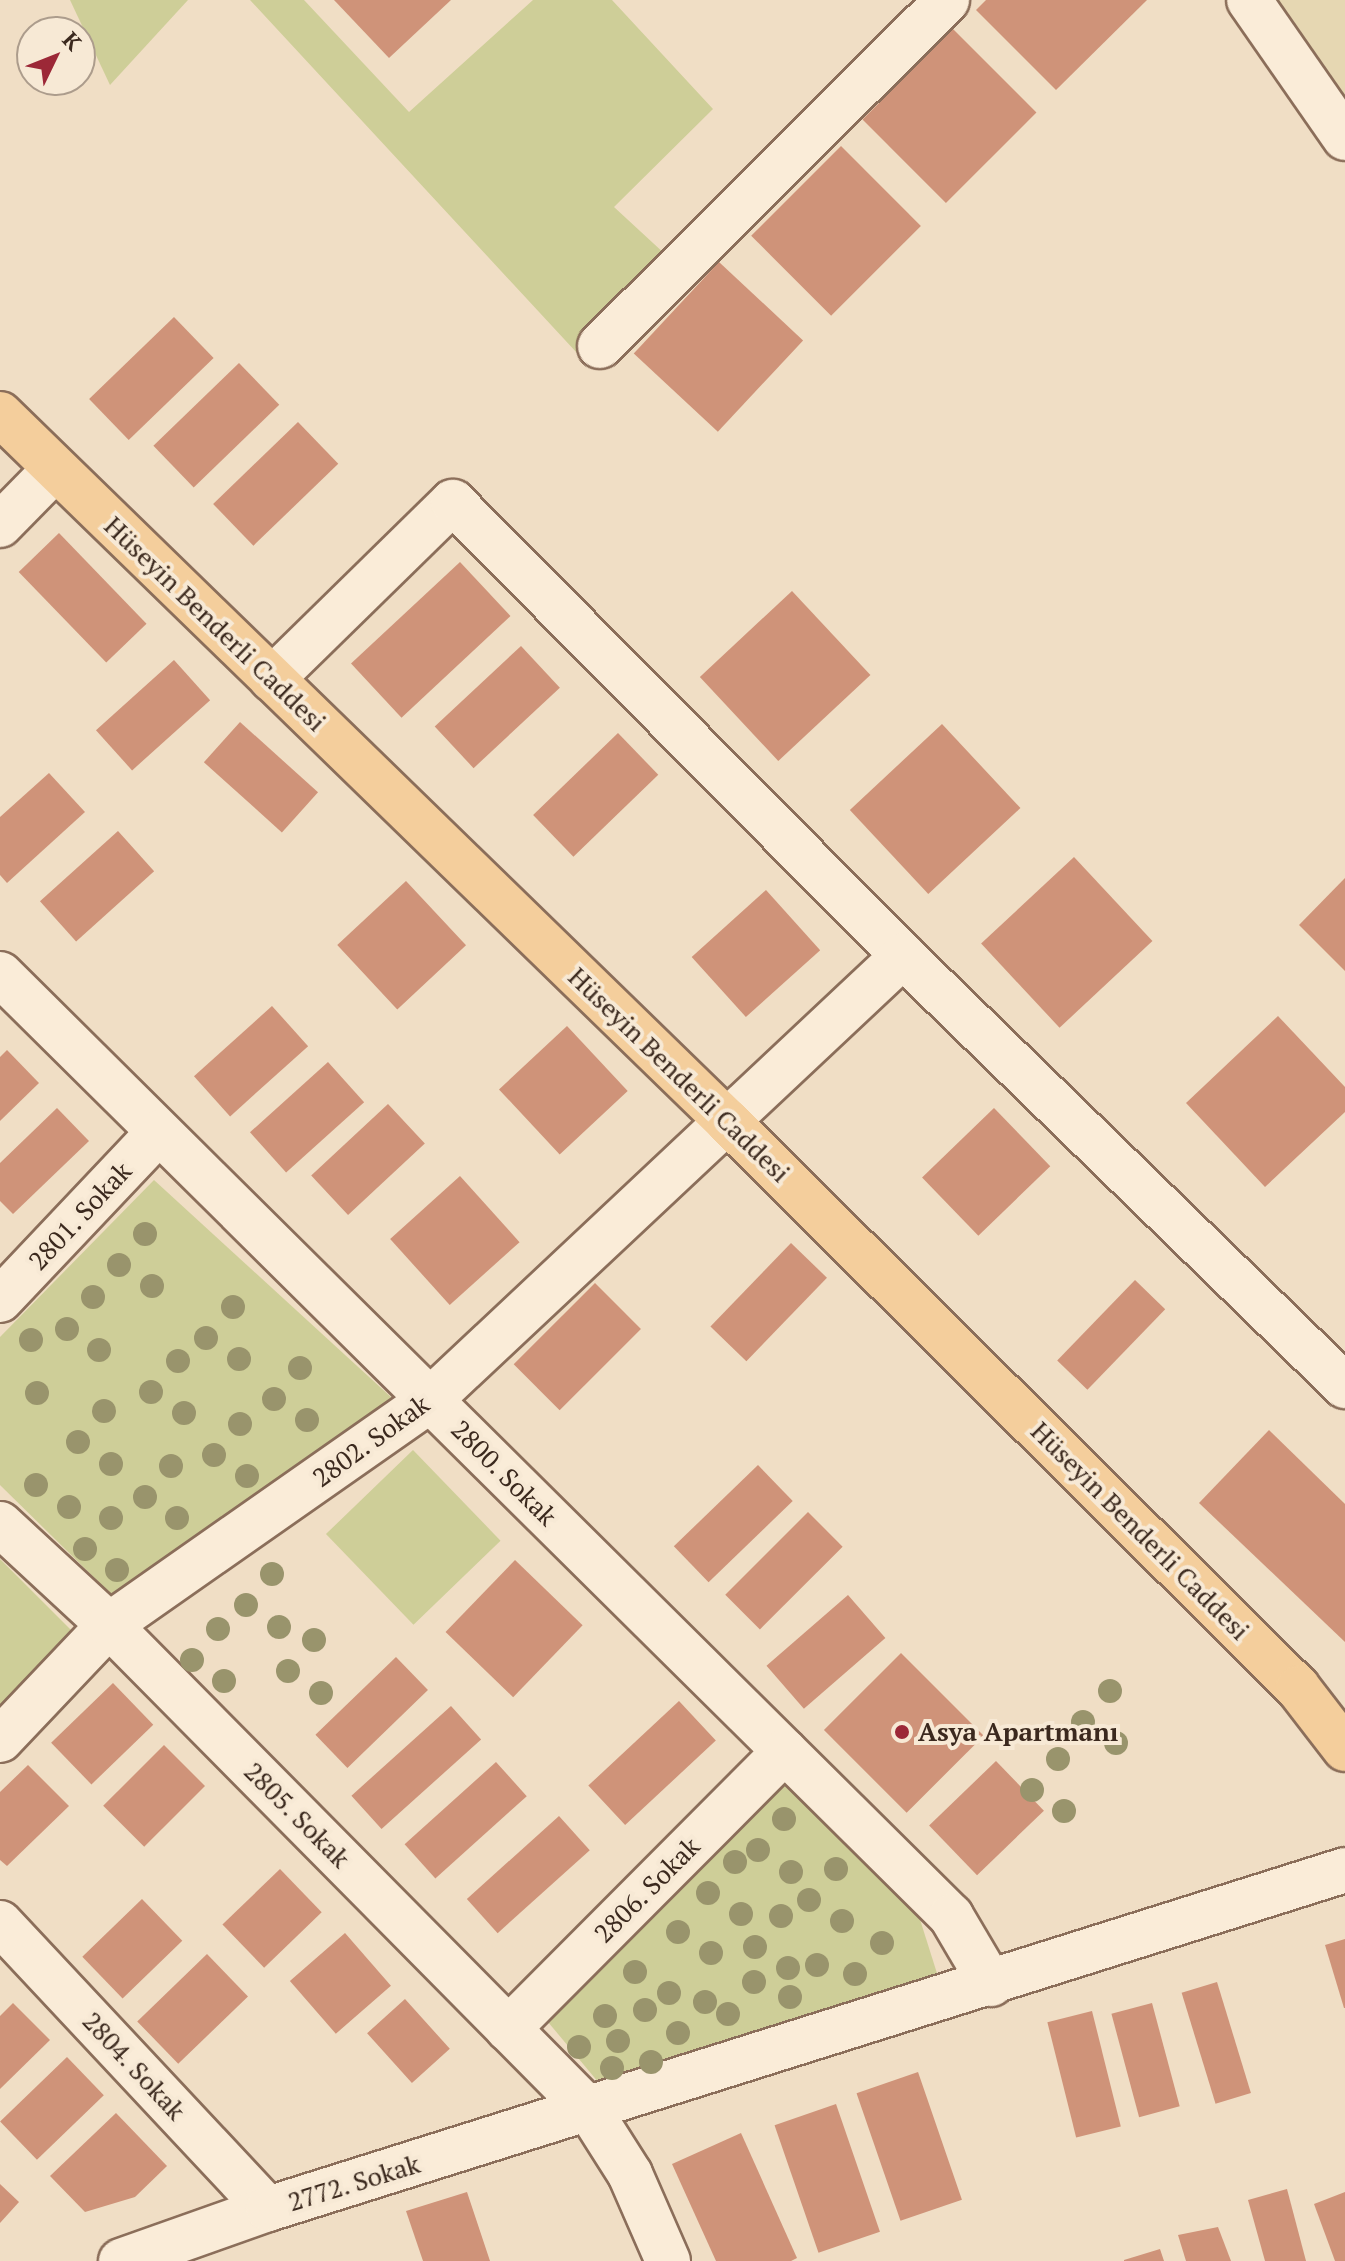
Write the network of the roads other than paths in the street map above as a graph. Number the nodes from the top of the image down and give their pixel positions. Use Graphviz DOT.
graph roads {
  1 [pos="947,0"];
  2 [pos="1249,0"];
  3 [pos="1345,138"];
  4 [pos="600,346"];
  5 [pos="0,414"];
  6 [pos="55,469"];
  7 [pos="0,525"];
  8 [pos="272,679"];
  9 [pos="903,956"];
  10 [pos="0,974"];
  11 [pos="728,1122"];
  12 [pos="159,1132"];
  13 [pos="0,1300"];
  14 [pos="1345,1386"];
  15 [pos="430,1400"];
  16 [pos="0,1524"];
  17 [pos="109,1625"];
  18 [pos="0,1740"];
  19 [pos="1345,1749"];
  20 [pos="785,1751"];
  21 [pos="1345,1870"];
  22 [pos="0,1923"];
  23 [pos="991,1984"];
  24 [pos="508,2029"];
  25 [pos="590,2111"];
  26 [pos="268,2209"];
  27 [pos="121,2261"];
  28 [pos="668,2261"];
  1 -- 4 [label="street"];
  2 -- 3 [label="street"];
  5 -- 6 [label="main road, Hüseyin Benderli Caddesi"];
  6 -- 7 [label="street"];
  6 -- 8 [label="main road, Hüseyin Benderli Caddesi"];
  8 -- 9 [label="street"];
  8 -- 11 [label="main road, Hüseyin Benderli Caddesi"];
  9 -- 11 [label="street, 2802. Sokak"];
  9 -- 14 [label="street"];
  10 -- 12 [label="street, 2800. Sokak"];
  11 -- 15 [label="street, 2802. Sokak"];
  11 -- 19 [label="main road, Hüseyin Benderli Caddesi"];
  12 -- 13 [label="street, 2801. Sokak"];
  12 -- 15 [label="street, 2800. Sokak"];
  15 -- 17 [label="street, 2802. Sokak"];
  15 -- 20 [label="street, 2800. Sokak"];
  16 -- 17 [label="street, 2805. Sokak"];
  17 -- 18 [label="street, 2802. Sokak"];
  17 -- 24 [label="street, 2805. Sokak"];
  20 -- 23 [label="street, 2800. Sokak"];
  20 -- 24 [label="street, 2806. Sokak"];
  21 -- 23 [label="street, 2772. Sokak"];
  22 -- 26 [label="street, 2804. Sokak"];
  23 -- 25 [label="street, 2772. Sokak"];
  24 -- 25 [label="street, 2805. Sokak"];
  25 -- 26 [label="street, 2772. Sokak"];
  25 -- 28 [label="street, 2805. Sokak"];
  26 -- 27 [label="street, 2772. Sokak"];
}
